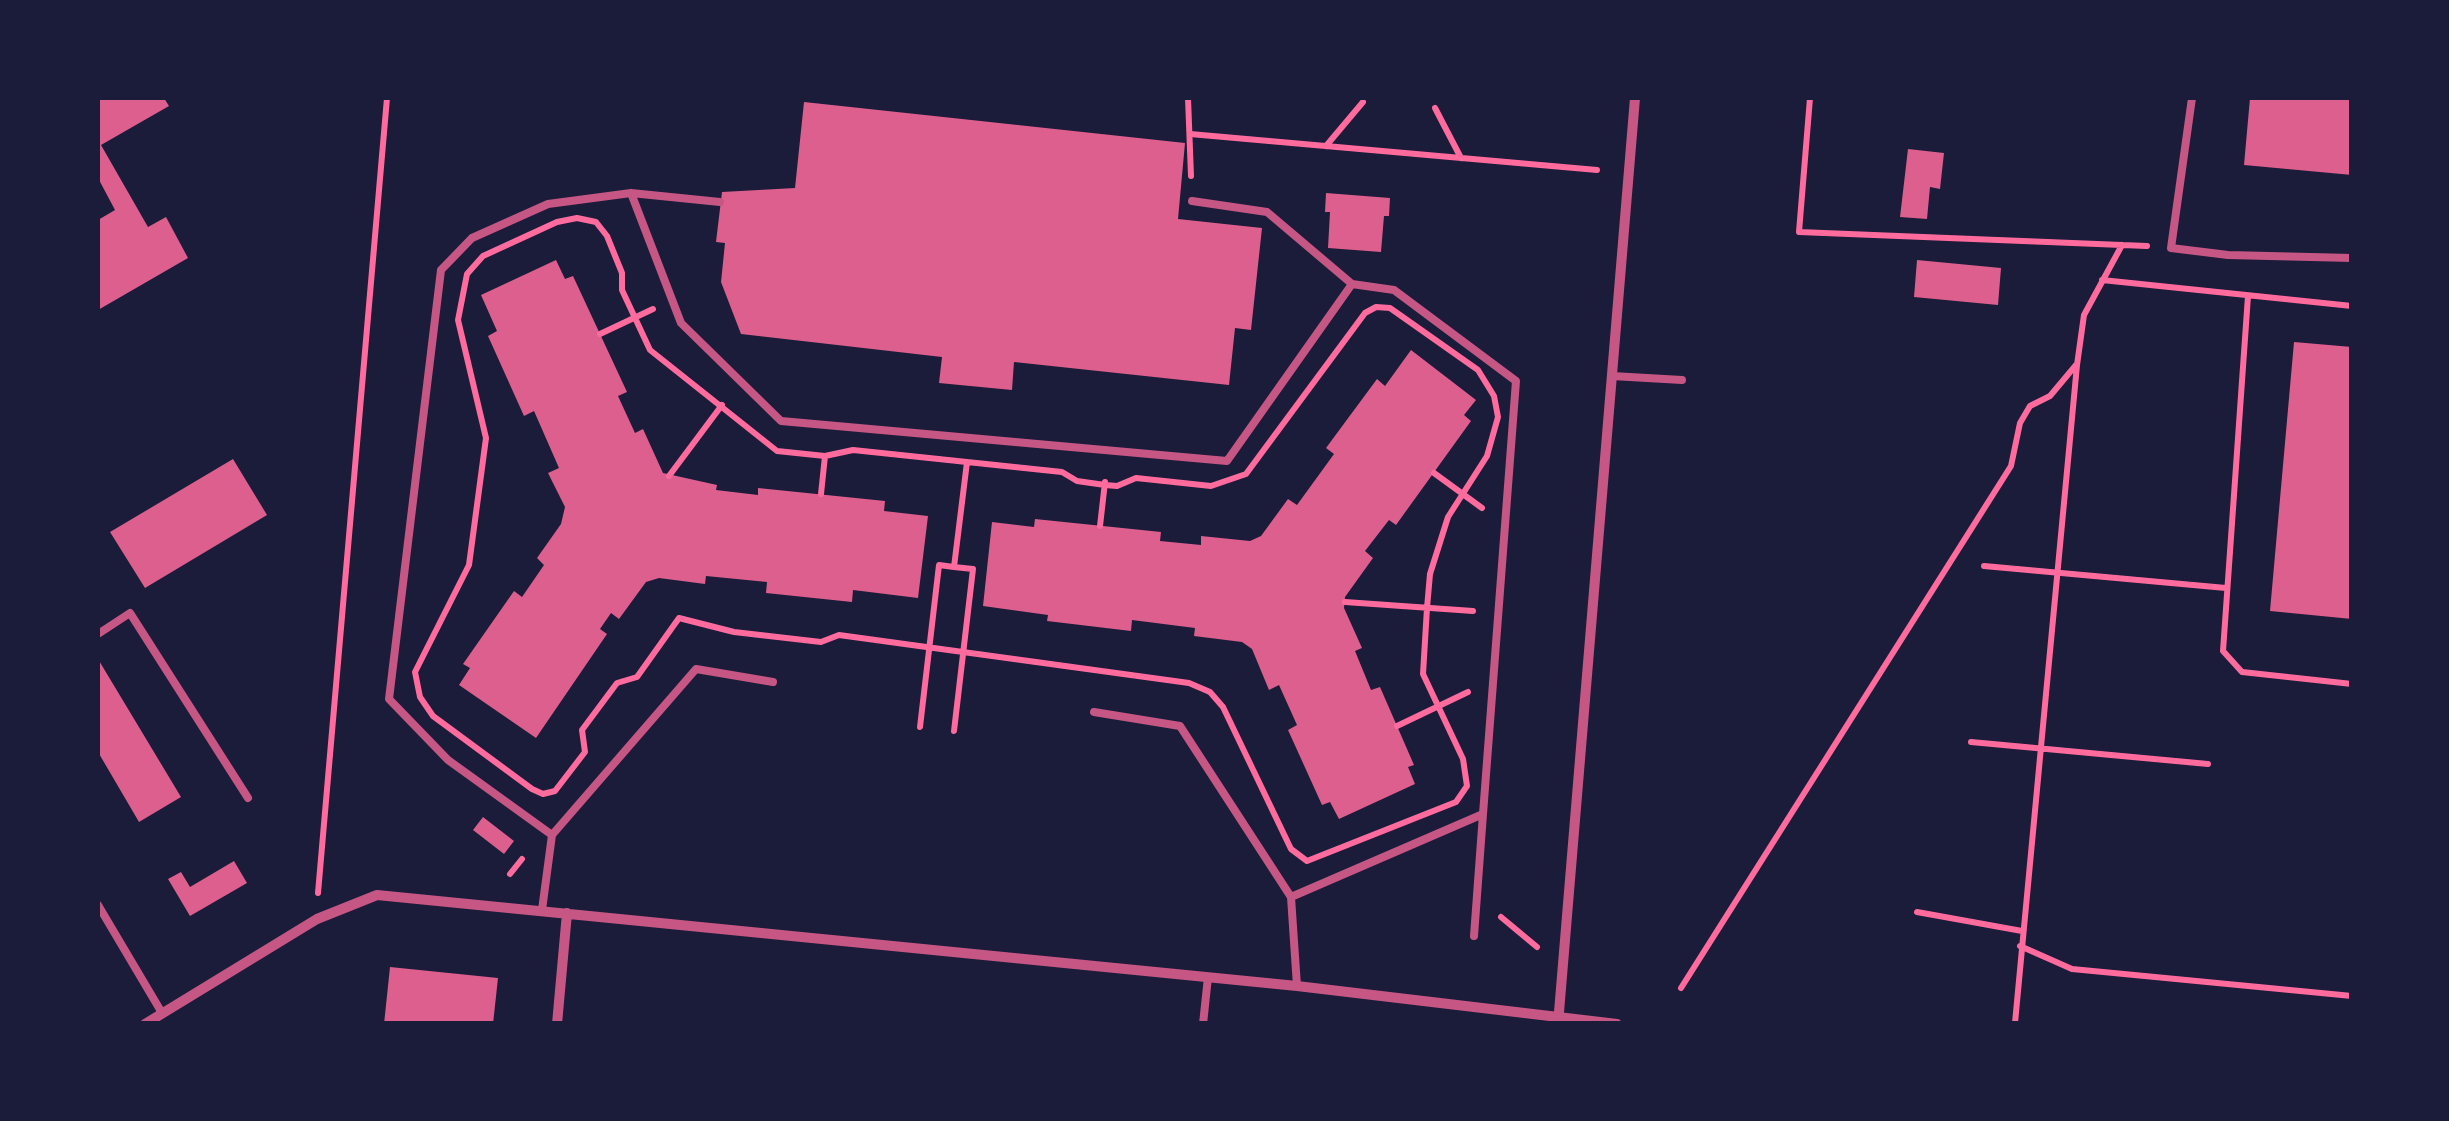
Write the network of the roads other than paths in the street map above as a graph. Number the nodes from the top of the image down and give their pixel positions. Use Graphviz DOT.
graph roads {
  1 [pos="1635,98"];
  2 [pos="2192,98"];
  3 [pos="631,193"];
  4 [pos="1192,200"];
  5 [pos="720,202"];
  6 [pos="2352,258"];
  7 [pos="1352,284"];
  8 [pos="1612,376"];
  9 [pos="1682,380"];
  10 [pos="98,634"];
  11 [pos="773,682"];
  12 [pos="1094,712"];
  13 [pos="248,798"];
  14 [pos="1483,814"];
  15 [pos="552,834"];
  16 [pos="1291,898"];
  17 [pos="98,904"];
  18 [pos="542,910"];
  19 [pos="567,913"];
  20 [pos="1474,936"];
  21 [pos="1208,977"];
  22 [pos="1297,986"];
  23 [pos="162,1013"];
  24 [pos="1558,1020"];
  25 [pos="146,1024"];
  26 [pos="557,1024"];
  27 [pos="1204,1024"];
  28 [pos="1617,1024"];
  1 -- 8 [label="street"];
  2 -- 6 [label="lane"];
  3 -- 5 [label="lane"];
  3 -- 7 [label="lane"];
  3 -- 15 [label="lane"];
  4 -- 7 [label="lane"];
  7 -- 14 [label="lane"];
  8 -- 9 [label="lane"];
  8 -- 24 [label="street"];
  10 -- 13 [label="lane"];
  11 -- 15 [label="lane"];
  12 -- 16 [label="lane"];
  14 -- 16 [label="lane"];
  14 -- 20 [label="lane"];
  15 -- 18 [label="lane"];
  16 -- 22 [label="lane"];
  17 -- 23 [label="lane"];
  18 -- 19 [label="street"];
  18 -- 23 [label="street"];
  19 -- 21 [label="street"];
  19 -- 26 [label="street"];
  21 -- 22 [label="street"];
  21 -- 27 [label="lane"];
  22 -- 24 [label="street"];
  23 -- 25 [label="street"];
  24 -- 28 [label="street"];
}
